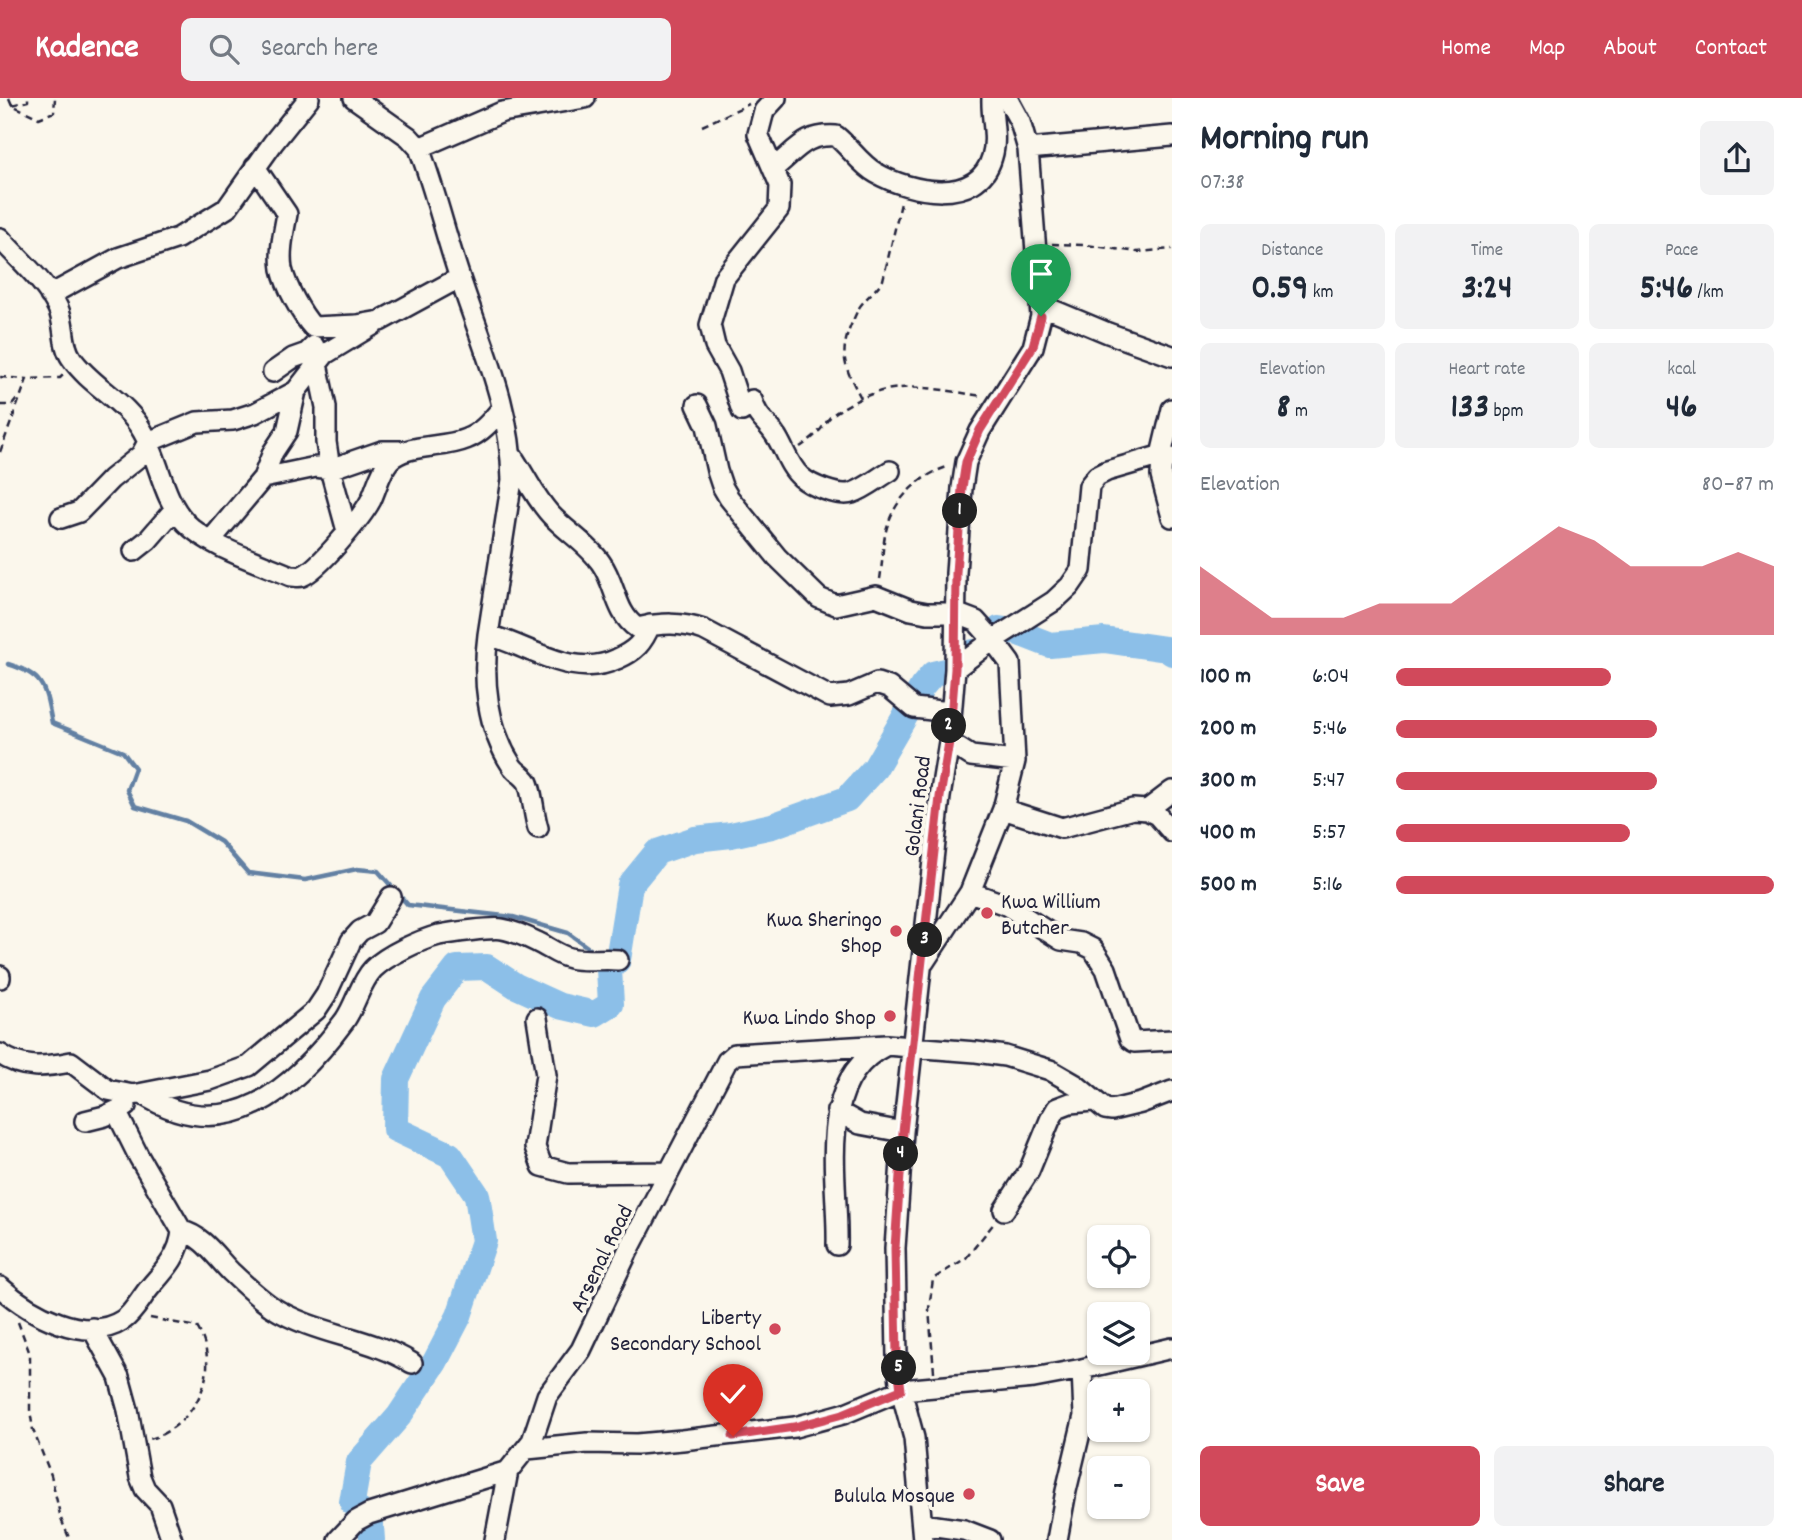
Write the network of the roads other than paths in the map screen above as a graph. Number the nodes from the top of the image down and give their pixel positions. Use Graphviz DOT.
graph roads {
  1 [pos="309,98"];
  2 [pos="354,98"];
  3 [pos="585,98"];
  4 [pos="776,98"];
  5 [pos="992,98"];
  6 [pos="1007,98"];
  7 [pos="1172,136"];
  8 [pos="419,148"];
  9 [pos="1028,149"];
  10 [pos="255,167"];
  11 [pos="774,168"];
  12 [pos="0,238"];
  13 [pos="459,278"];
  14 [pos="50,295"];
  15 [pos="1041,305"];
  16 [pos="380,321"];
  17 [pos="357,325"];
  18 [pos="1172,356"];
  19 [pos="308,371"];
  20 [pos="273,372"];
  21 [pos="696,405"];
  22 [pos="502,408"];
  23 [pos="1172,409"];
  24 [pos="148,442"];
  25 [pos="401,451"];
  26 [pos="512,456"];
  27 [pos="1167,456"];
  28 [pos="330,469"];
  29 [pos="890,471"];
  30 [pos="264,478"];
  31 [pos="174,510"];
  32 [pos="1172,517"];
  33 [pos="61,518"];
  34 [pos="347,531"];
  35 [pos="211,540"];
  36 [pos="134,551"];
  37 [pos="955,614"];
  38 [pos="650,625"];
  39 [pos="488,635"];
  40 [pos="993,640"];
  41 [pos="955,669"];
  42 [pos="950,712"];
  43 [pos="949,742"];
  44 [pos="1015,761"];
  45 [pos="1172,791"];
  46 [pos="1003,809"];
  47 [pos="1147,810"];
  48 [pos="538,828"];
  49 [pos="1172,832"];
  50 [pos="970,892"];
  51 [pos="391,897"];
  52 [pos="618,960"];
  53 [pos="921,967"];
  54 [pos="537,1017"];
  55 [pos="1172,1040"];
  56 [pos="886,1045"];
  57 [pos="912,1046"];
  58 [pos="0,1054"];
  59 [pos="1172,1091"];
  60 [pos="138,1095"];
  61 [pos="1093,1101"];
  62 [pos="117,1111"];
  63 [pos="837,1111"];
  64 [pos="85,1121"];
  65 [pos="903,1132"];
  66 [pos="668,1172"];
  67 [pos="1004,1210"];
  68 [pos="182,1231"];
  69 [pos="837,1245"];
  70 [pos="5,1292"];
  71 [pos="92,1328"];
  72 [pos="1172,1349"];
  73 [pos="412,1363"];
  74 [pos="1082,1369"];
  75 [pos="901,1390"];
  76 [pos="527,1449"];
  77 [pos="508,1471"];
  78 [pos="922,1532"];
  79 [pos="172,1540"];
  80 [pos="338,1540"];
  81 [pos="495,1540"];
  82 [pos="990,1540"];
  83 [pos="1057,1540"];
  1 -- 10 [label="street"];
  2 -- 8 [label="street"];
  3 -- 8 [label="street"];
  4 -- 11 [label="street"];
  5 -- 11 [label="street"];
  6 -- 9 [label="street, Golani Road"];
  7 -- 9 [label="street"];
  8 -- 13 [label="street"];
  9 -- 15 [label="street, Golani Road"];
  10 -- 14 [label="street"];
  10 -- 17 [label="street"];
  11 -- 29 [label="street"];
  12 -- 14 [label="street"];
  13 -- 16 [label="street"];
  13 -- 22 [label="street"];
  14 -- 24 [label="street"];
  15 -- 18 [label="street"];
  15 -- 37 [label="street, Golani Road"];
  16 -- 17 [label="street"];
  16 -- 19 [label="street"];
  17 -- 19 [label="street"];
  19 -- 20 [label="street"];
  19 -- 24 [label="street"];
  19 -- 28 [label="street"];
  19 -- 30 [label="street"];
  21 -- 37 [label="street"];
  22 -- 25 [label="street"];
  22 -- 26 [label="street"];
  23 -- 27 [label="street"];
  24 -- 31 [label="street"];
  24 -- 33 [label="street"];
  25 -- 28 [label="street"];
  25 -- 34 [label="street"];
  26 -- 38 [label="street"];
  26 -- 39 [label="street"];
  27 -- 32 [label="street"];
  27 -- 40 [label="street"];
  28 -- 30 [label="street"];
  28 -- 34 [label="street"];
  30 -- 35 [label="street"];
  31 -- 35 [label="street"];
  31 -- 36 [label="street"];
  34 -- 35 [label="street"];
  37 -- 40 [label="street"];
  37 -- 41 [label="street, Golani Road"];
  38 -- 39 [label="street"];
  38 -- 42 [label="street"];
  39 -- 48 [label="street"];
  40 -- 41 [label="street"];
  40 -- 44 [label="street"];
  41 -- 42 [label="street, Golani Road"];
  42 -- 43 [label="street, Golani Road"];
  43 -- 44 [label="street"];
  43 -- 53 [label="street, Golani Road"];
  44 -- 46 [label="street"];
  45 -- 47 [label="street"];
  46 -- 47 [label="street"];
  46 -- 50 [label="street"];
  47 -- 49 [label="street"];
  50 -- 53 [label="street"];
  50 -- 55 [label="street"];
  51 -- 60 [label="street"];
  52 -- 60 [label="street"];
  53 -- 57 [label="street, Golani Road"];
  54 -- 66 [label="street"];
  56 -- 57 [label="street, Arsenal Road"];
  56 -- 63 [label="street"];
  56 -- 66 [label="street, Arsenal Road"];
  57 -- 61 [label="street, Arsenal Road"];
  57 -- 65 [label="street, Golani Road"];
  58 -- 60 [label="street"];
  59 -- 61 [label="street"];
  60 -- 62 [label="street"];
  61 -- 67 [label="street"];
  62 -- 64 [label="street"];
  62 -- 68 [label="street"];
  63 -- 65 [label="street"];
  63 -- 69 [label="street"];
  65 -- 75 [label="street, Golani Road"];
  66 -- 76 [label="street, Arsenal Road"];
  68 -- 71 [label="street"];
  68 -- 73 [label="street"];
  70 -- 71 [label="street"];
  71 -- 79 [label="street"];
  72 -- 74 [label="street"];
  74 -- 75 [label="street"];
  74 -- 83 [label="street"];
  75 -- 76 [label="street"];
  75 -- 78 [label="street, Golani Road"];
  76 -- 77 [label="street, Arsenal Road"];
  77 -- 80 [label="street"];
  77 -- 81 [label="street"];
  78 -- 82 [label="street"];
}
